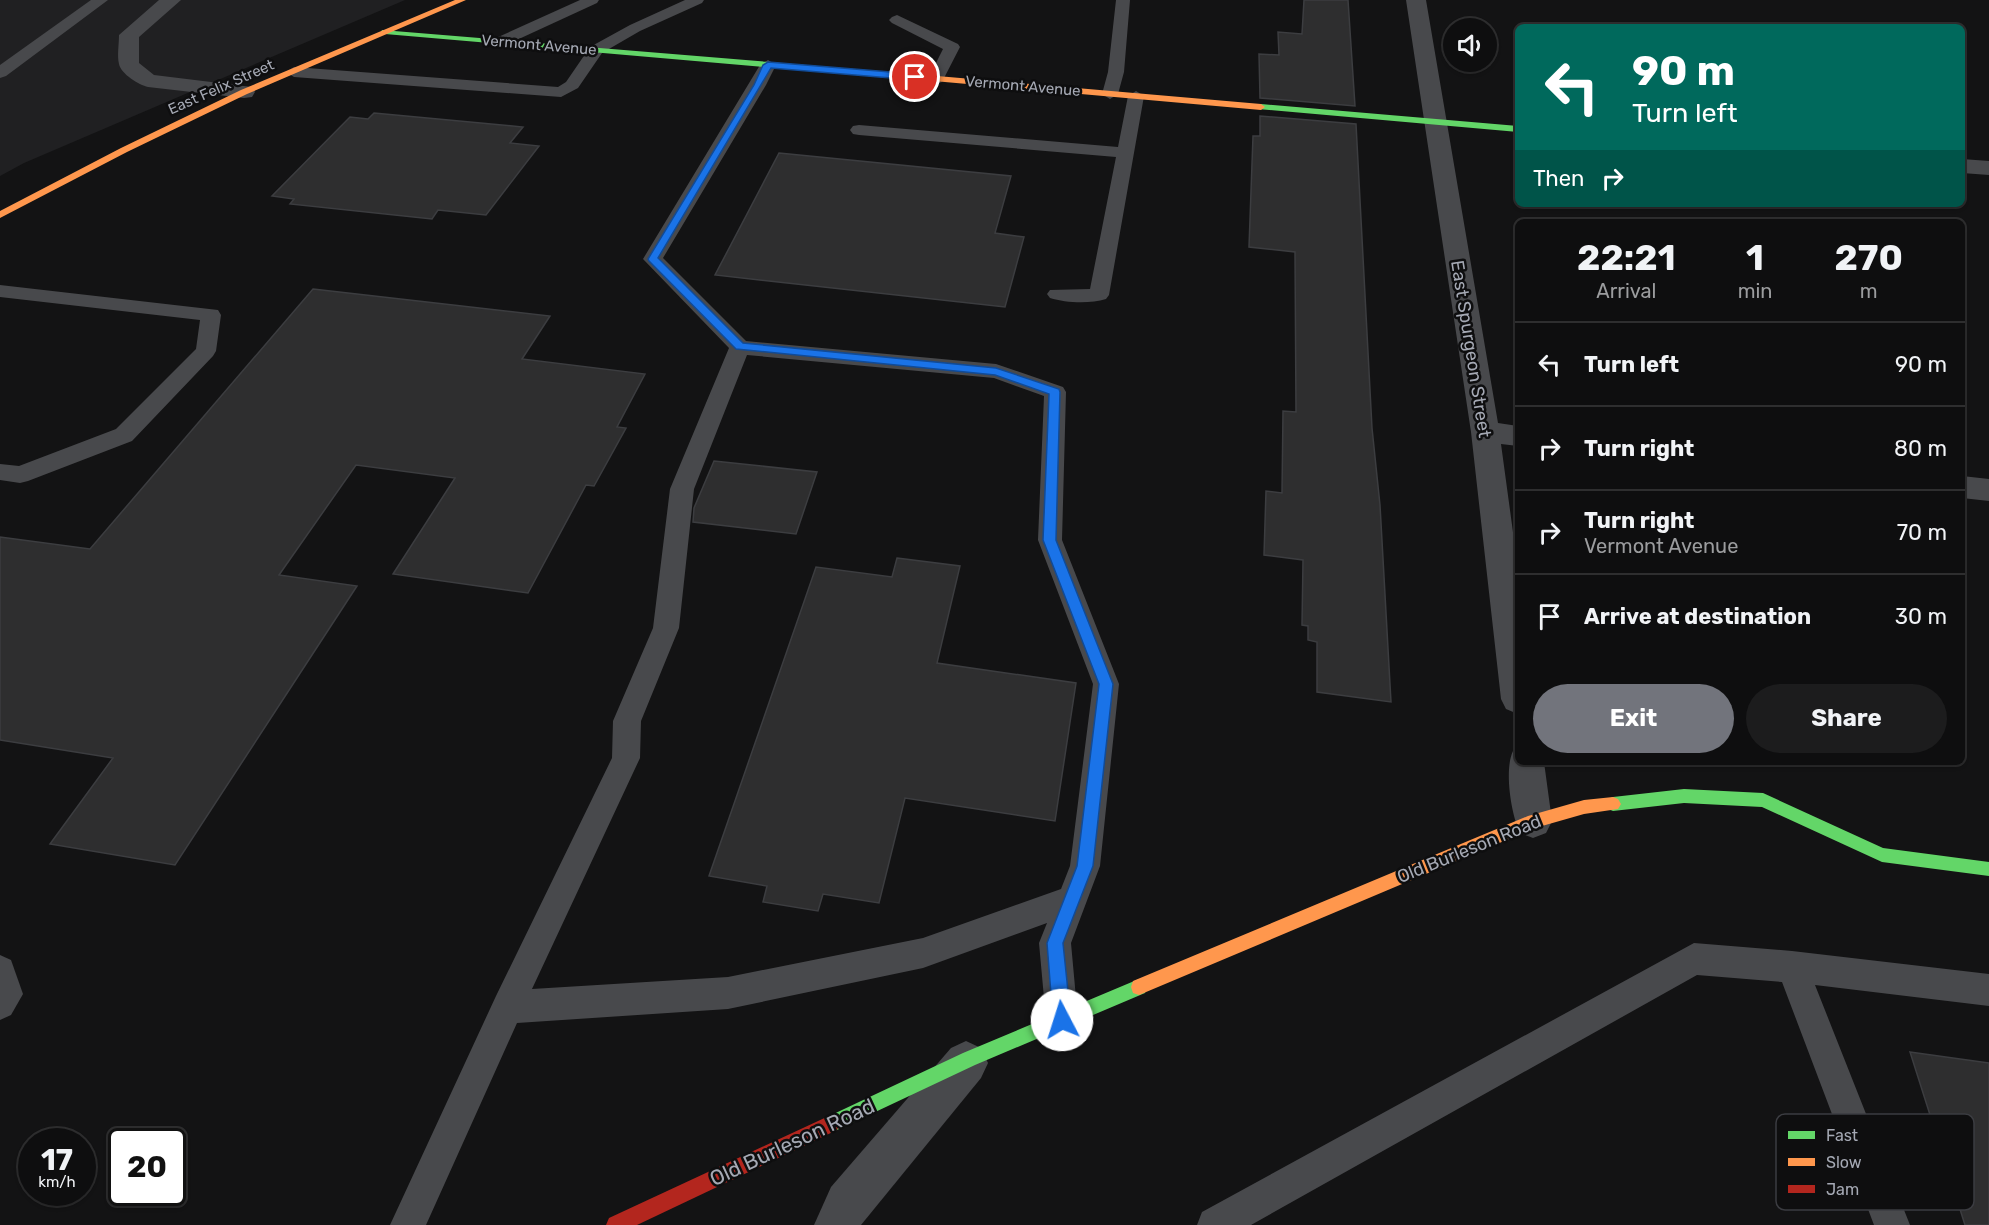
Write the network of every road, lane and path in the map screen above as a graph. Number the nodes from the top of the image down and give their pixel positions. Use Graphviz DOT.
graph roads {
  1 [pos="101,0"];
  2 [pos="171,0"];
  3 [pos="462,0"];
  4 [pos="592,0"];
  5 [pos="697,0"];
  6 [pos="1123,0"];
  7 [pos="1416,0"];
  8 [pos="897,20"];
  9 [pos="385,32"];
  10 [pos="502,41"];
  11 [pos="596,50"];
  12 [pos="768,65"];
  13 [pos="294,72"];
  14 [pos="0,73"];
  15 [pos="936,79"];
  16 [pos="244,92"];
  17 [pos="1110,94"];
  18 [pos="1136,96"];
  19 [pos="1435,122"];
  20 [pos="1515,129"];
  21 [pos="859,130"];
  22 [pos="1125,153"];
  23 [pos="1965,166"];
  24 [pos="1989,168"];
  25 [pos="0,215"];
  26 [pos="0,291"];
  27 [pos="1057,294"];
  28 [pos="740,347"];
  29 [pos="1485,432"];
  30 [pos="1515,436"];
  31 [pos="0,472"];
  32 [pos="1965,487"];
  33 [pos="1989,490"];
  34 [pos="1515,675"];
  35 [pos="1526,765"];
  36 [pos="1533,821"];
  37 [pos="1989,869"];
  38 [pos="1071,900"];
  39 [pos="1792,967"];
  40 [pos="0,971"];
  41 [pos="1989,990"];
  42 [pos="0,1004"];
  43 [pos="507,1007"];
  44 [pos="1062,1020"];
  45 [pos="969,1059"];
  46 [pos="1849,1114"];
  47 [pos="1886,1210"];
  48 [pos="408,1225"];
  49 [pos="616,1225"];
  50 [pos="837,1225"];
  51 [pos="1215,1225"];
  52 [pos="1892,1225"];
  1 -- 14 [label="lane"];
  2 -- 16 [label="street"];
  3 -- 9 [label="street, East Felix Street"];
  4 -- 10 [label="lane"];
  5 -- 11 [label="lane"];
  6 -- 17 [label="lane"];
  7 -- 19 [label="street, East Spurgeon Street"];
  8 -- 15 [label="lane"];
  9 -- 10 [label="street, Vermont Avenue"];
  9 -- 13 [label="street, East Felix Street"];
  10 -- 11 [label="street, Vermont Avenue"];
  11 -- 12 [label="street, Vermont Avenue"];
  11 -- 13 [label="lane"];
  12 -- 15 [label="street, Vermont Avenue"];
  12 -- 28 [label="lane"];
  13 -- 16 [label="street, East Felix Street"];
  15 -- 17 [label="street, Vermont Avenue"];
  16 -- 25 [label="street, East Felix Street"];
  17 -- 18 [label="street, Vermont Avenue"];
  18 -- 19 [label="street, Vermont Avenue"];
  18 -- 22 [label="lane"];
  19 -- 20 [label="street, Vermont Avenue"];
  19 -- 29 [label="street, East Spurgeon Street"];
  21 -- 22 [label="lane"];
  22 -- 27 [label="lane"];
  23 -- 24 [label="street"];
  26 -- 31 [label="lane"];
  28 -- 38 [label="lane"];
  28 -- 43 [label="lane"];
  29 -- 30 [label="street"];
  29 -- 34 [label="street, East Spurgeon Street"];
  32 -- 33 [label="street"];
  35 -- 36 [label="street"];
  36 -- 37 [label="street, Old Burleson Road"];
  36 -- 44 [label="street, Old Burleson Road"];
  38 -- 43 [label="lane"];
  38 -- 44 [label="lane"];
  39 -- 41 [label="lane"];
  39 -- 46 [label="lane"];
  39 -- 51 [label="lane"];
  40 -- 42 [label="lane"];
  43 -- 48 [label="lane"];
  44 -- 45 [label="street, Old Burleson Road"];
  45 -- 49 [label="street, Old Burleson Road"];
  45 -- 50 [label="street, Old Burleson Road"];
  47 -- 52 [label="lane"];
}
